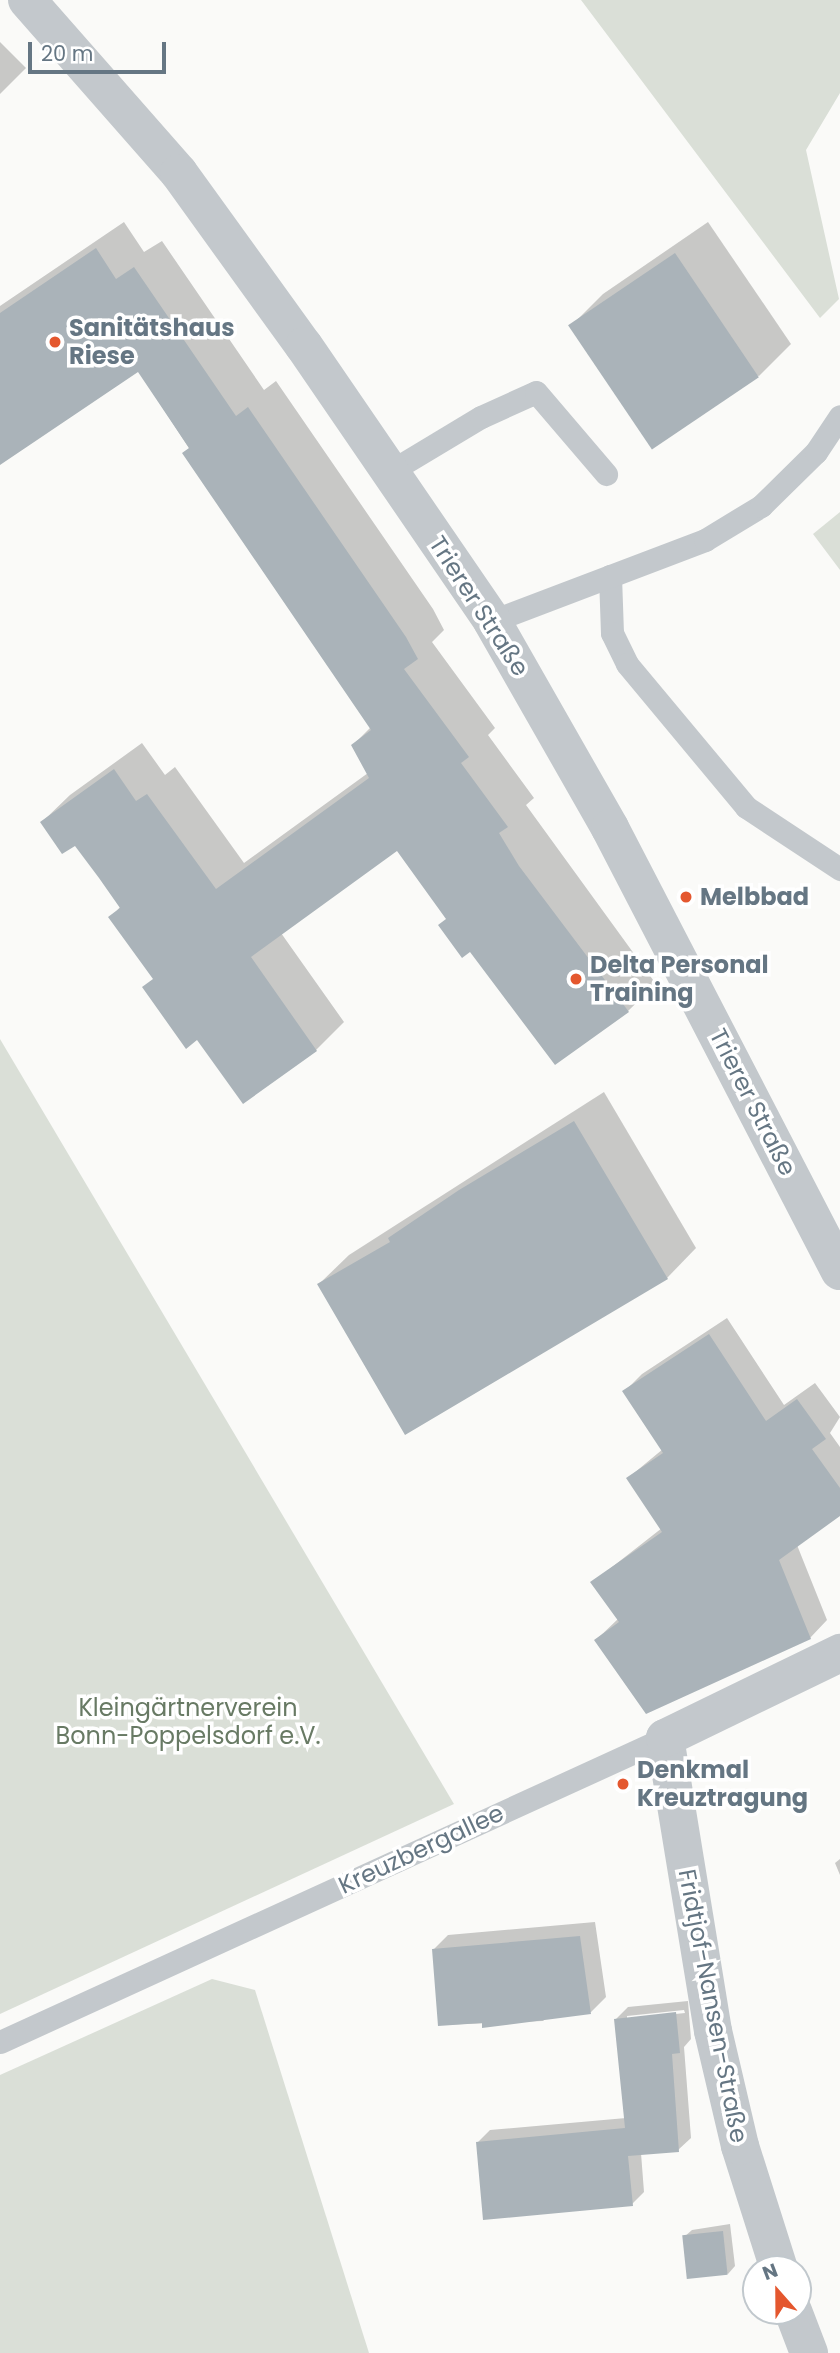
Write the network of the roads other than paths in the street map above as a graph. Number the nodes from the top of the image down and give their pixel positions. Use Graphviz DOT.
graph roads {
  1 [pos="27,0"];
  2 [pos="840,416"];
  3 [pos="391,471"];
  4 [pos="606,474"];
  5 [pos="610,576"];
  6 [pos="492,621"];
  7 [pos="840,869"];
  8 [pos="840,1271"];
  9 [pos="840,1653"];
  10 [pos="665,1738"];
  11 [pos="0,2042"];
  12 [pos="775,2255"];
  13 [pos="798,2325"];
  14 [pos="809,2353"];
  1 -- 3 [label="street, Trierer Straße"];
  2 -- 5 [label="lane"];
  3 -- 4 [label="lane"];
  3 -- 6 [label="street, Trierer Straße"];
  5 -- 6 [label="lane"];
  5 -- 7 [label="lane"];
  6 -- 8 [label="street, Trierer Straße"];
  9 -- 10 [label="street, Kreuzbergallee"];
  10 -- 11 [label="lane, Kreuzbergallee"];
  10 -- 12 [label="street, Fridtjof-Nansen-Straße"];
  13 -- 14 [label="street"];
}
